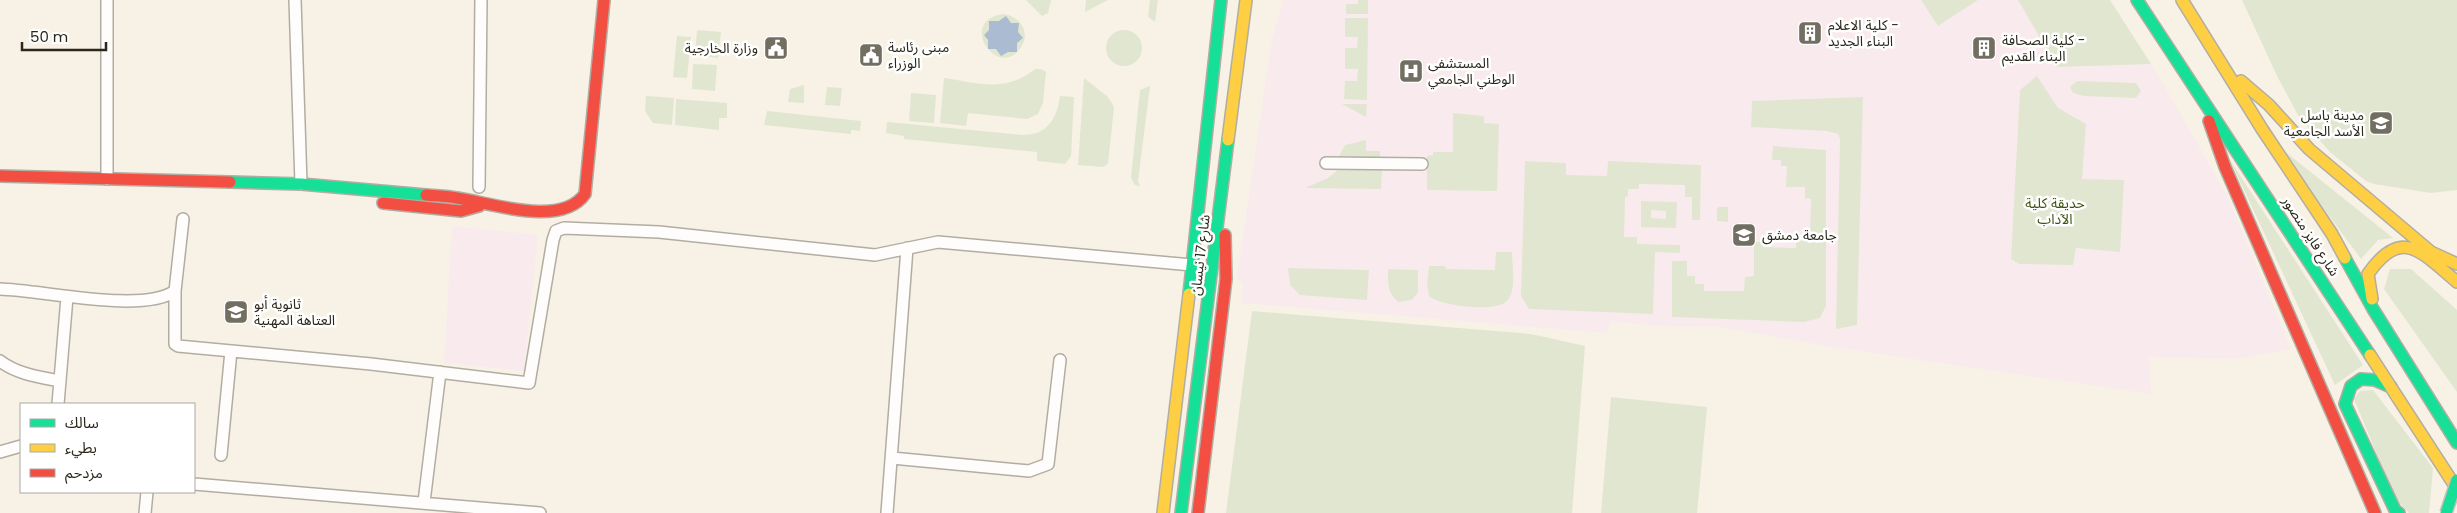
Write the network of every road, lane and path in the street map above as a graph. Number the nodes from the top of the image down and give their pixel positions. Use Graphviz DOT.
graph roads {
  1 [pos="107,0"];
  2 [pos="296,0"];
  3 [pos="481,0"];
  4 [pos="604,0"];
  5 [pos="1221,0"];
  6 [pos="1246,0"];
  7 [pos="2137,0"];
  8 [pos="2182,0"];
  9 [pos="2227,70"];
  10 [pos="2202,97"];
  11 [pos="1326,163"];
  12 [pos="1422,164"];
  13 [pos="0,176"];
  14 [pos="107,179"];
  15 [pos="301,184"];
  16 [pos="0,187"];
  17 [pos="479,187"];
  18 [pos="479,206"];
  19 [pos="1220,214"];
  20 [pos="183,219"];
  21 [pos="907,248"];
  22 [pos="2457,264"];
  23 [pos="1192,268"];
  24 [pos="2457,282"];
  25 [pos="0,289"];
  26 [pos="175,291"];
  27 [pos="67,296"];
  28 [pos="2373,309"];
  29 [pos="231,351"];
  30 [pos="1060,360"];
  31 [pos="0,361"];
  32 [pos="440,372"];
  33 [pos="60,381"];
  34 [pos="2391,387"];
  35 [pos="58,403"];
  36 [pos="2457,443"];
  37 [pos="20,446"];
  38 [pos="0,452"];
  39 [pos="221,455"];
  40 [pos="892,458"];
  41 [pos="2457,480"];
  42 [pos="195,484"];
  43 [pos="2457,489"];
  44 [pos="147,493"];
  45 [pos="424,502"];
  46 [pos="145,513"];
  47 [pos="540,513"];
  48 [pos="886,513"];
  49 [pos="1155,513"];
  50 [pos="1163,513"];
  51 [pos="1181,513"];
  52 [pos="1198,513"];
  53 [pos="2375,513"];
  54 [pos="2399,513"];
  55 [pos="2446,513"];
  1 -- 14 [label="street"];
  2 -- 15 [label="street"];
  3 -- 17 [label="street"];
  4 -- 18 [label="main road"];
  5 -- 23 [label="main road, شارع 17 نيسان"];
  6 -- 19 [label="main road, شارع 17 نيسان"];
  7 -- 10 [label="main road, شارع فايز منصور"];
  8 -- 9 [label="main road, شارع فايز منصور"];
  9 -- 22 [label="main road"];
  9 -- 28 [label="main road, شارع فايز منصور"];
  10 -- 34 [label="main road, شارع فايز منصور"];
  10 -- 53 [label="main road"];
  11 -- 12 [label="street"];
  13 -- 14 [label="main road"];
  14 -- 15 [label="main road"];
  15 -- 18 [label="main road"];
  16 -- 18 [label="main road"];
  19 -- 51 [label="main road, شارع 17 نيسان"];
  19 -- 52 [label="main road"];
  20 -- 26 [label="street"];
  21 -- 23 [label="street"];
  21 -- 32 [label="street"];
  21 -- 40 [label="street"];
  23 -- 49 [label="main road"];
  23 -- 50 [label="main road, شارع 17 نيسان"];
  24 -- 28 [label="main road"];
  25 -- 27 [label="street"];
  26 -- 27 [label="street"];
  26 -- 29 [label="street"];
  27 -- 33 [label="street"];
  28 -- 36 [label="main road, شارع فايز منصور"];
  29 -- 32 [label="street"];
  29 -- 39 [label="street"];
  30 -- 40 [label="street"];
  31 -- 33 [label="street"];
  32 -- 45 [label="street"];
  33 -- 35 [label="street"];
  34 -- 43 [label="main road, شارع فايز منصور"];
  34 -- 54 [label="main road"];
  37 -- 38 [label="street"];
  40 -- 48 [label="street"];
  41 -- 55 [label="main road, bridge"];
  42 -- 45 [label="street"];
  44 -- 46 [label="street"];
  45 -- 47 [label="street"];
}
